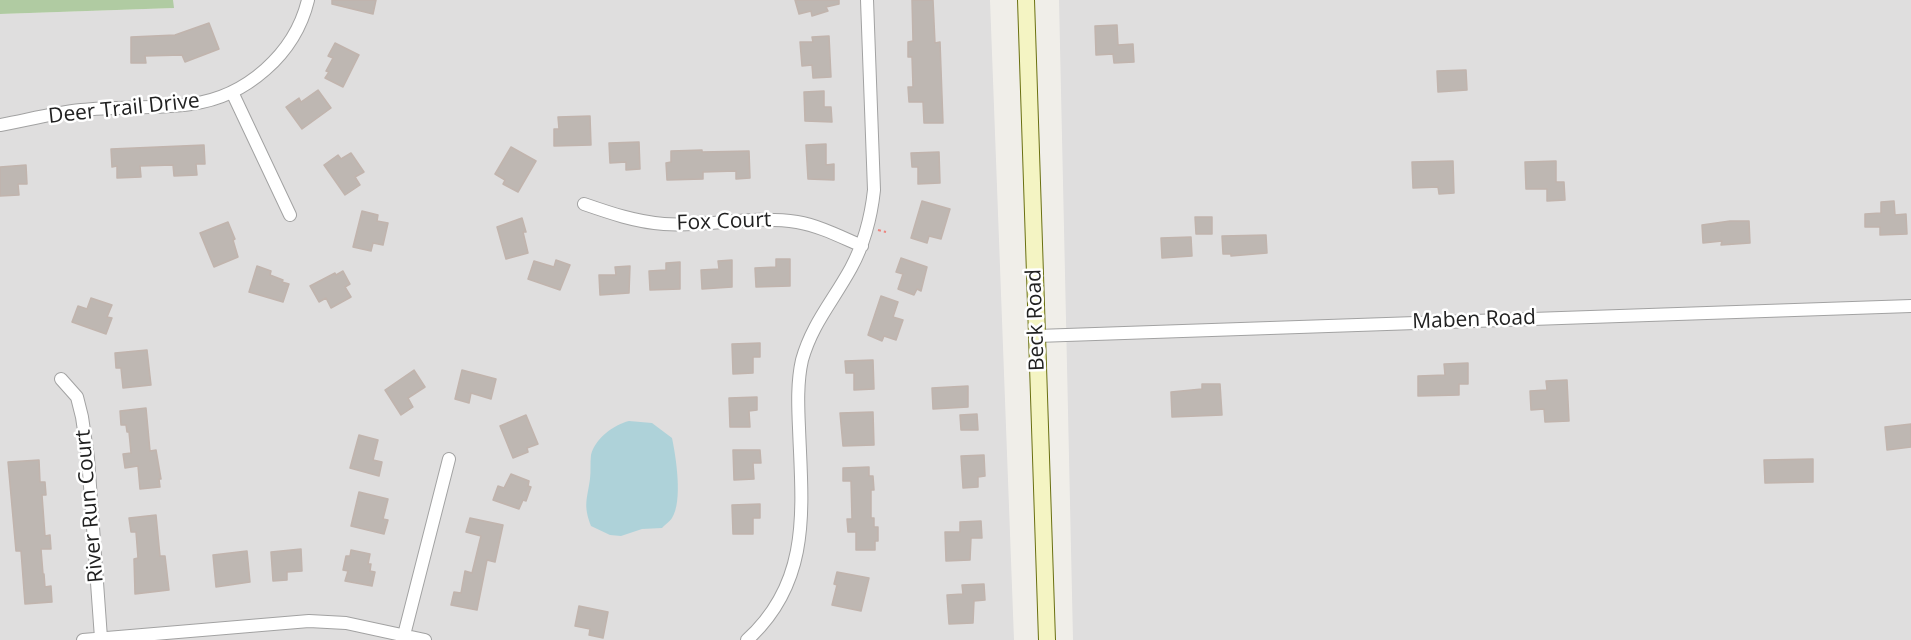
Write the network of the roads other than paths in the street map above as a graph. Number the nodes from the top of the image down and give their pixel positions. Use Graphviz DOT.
graph roads {
  1 [pos="308,0"];
  2 [pos="867,0"];
  3 [pos="1026,0"];
  4 [pos="232,92"];
  5 [pos="0,125"];
  6 [pos="584,204"];
  7 [pos="290,215"];
  8 [pos="862,246"];
  9 [pos="1911,306"];
  10 [pos="1037,336"];
  11 [pos="61,379"];
  12 [pos="449,459"];
  13 [pos="404,635"];
  14 [pos="101,638"];
  15 [pos="83,640"];
  16 [pos="425,640"];
  17 [pos="747,640"];
  18 [pos="1047,640"];
  1 -- 4 [label="street, Deer Trail Drive"];
  2 -- 8 [label="street"];
  3 -- 10 [label="main road, Beck Road"];
  4 -- 5 [label="street, Deer Trail Drive"];
  4 -- 7 [label="street"];
  6 -- 8 [label="street, Fox Court"];
  8 -- 17 [label="street"];
  9 -- 10 [label="street, Maben Road"];
  10 -- 18 [label="main road, Beck Road"];
  11 -- 14 [label="street, River Run Court"];
  12 -- 13 [label="street"];
  13 -- 14 [label="street"];
  13 -- 16 [label="street"];
  14 -- 15 [label="street"];
}
